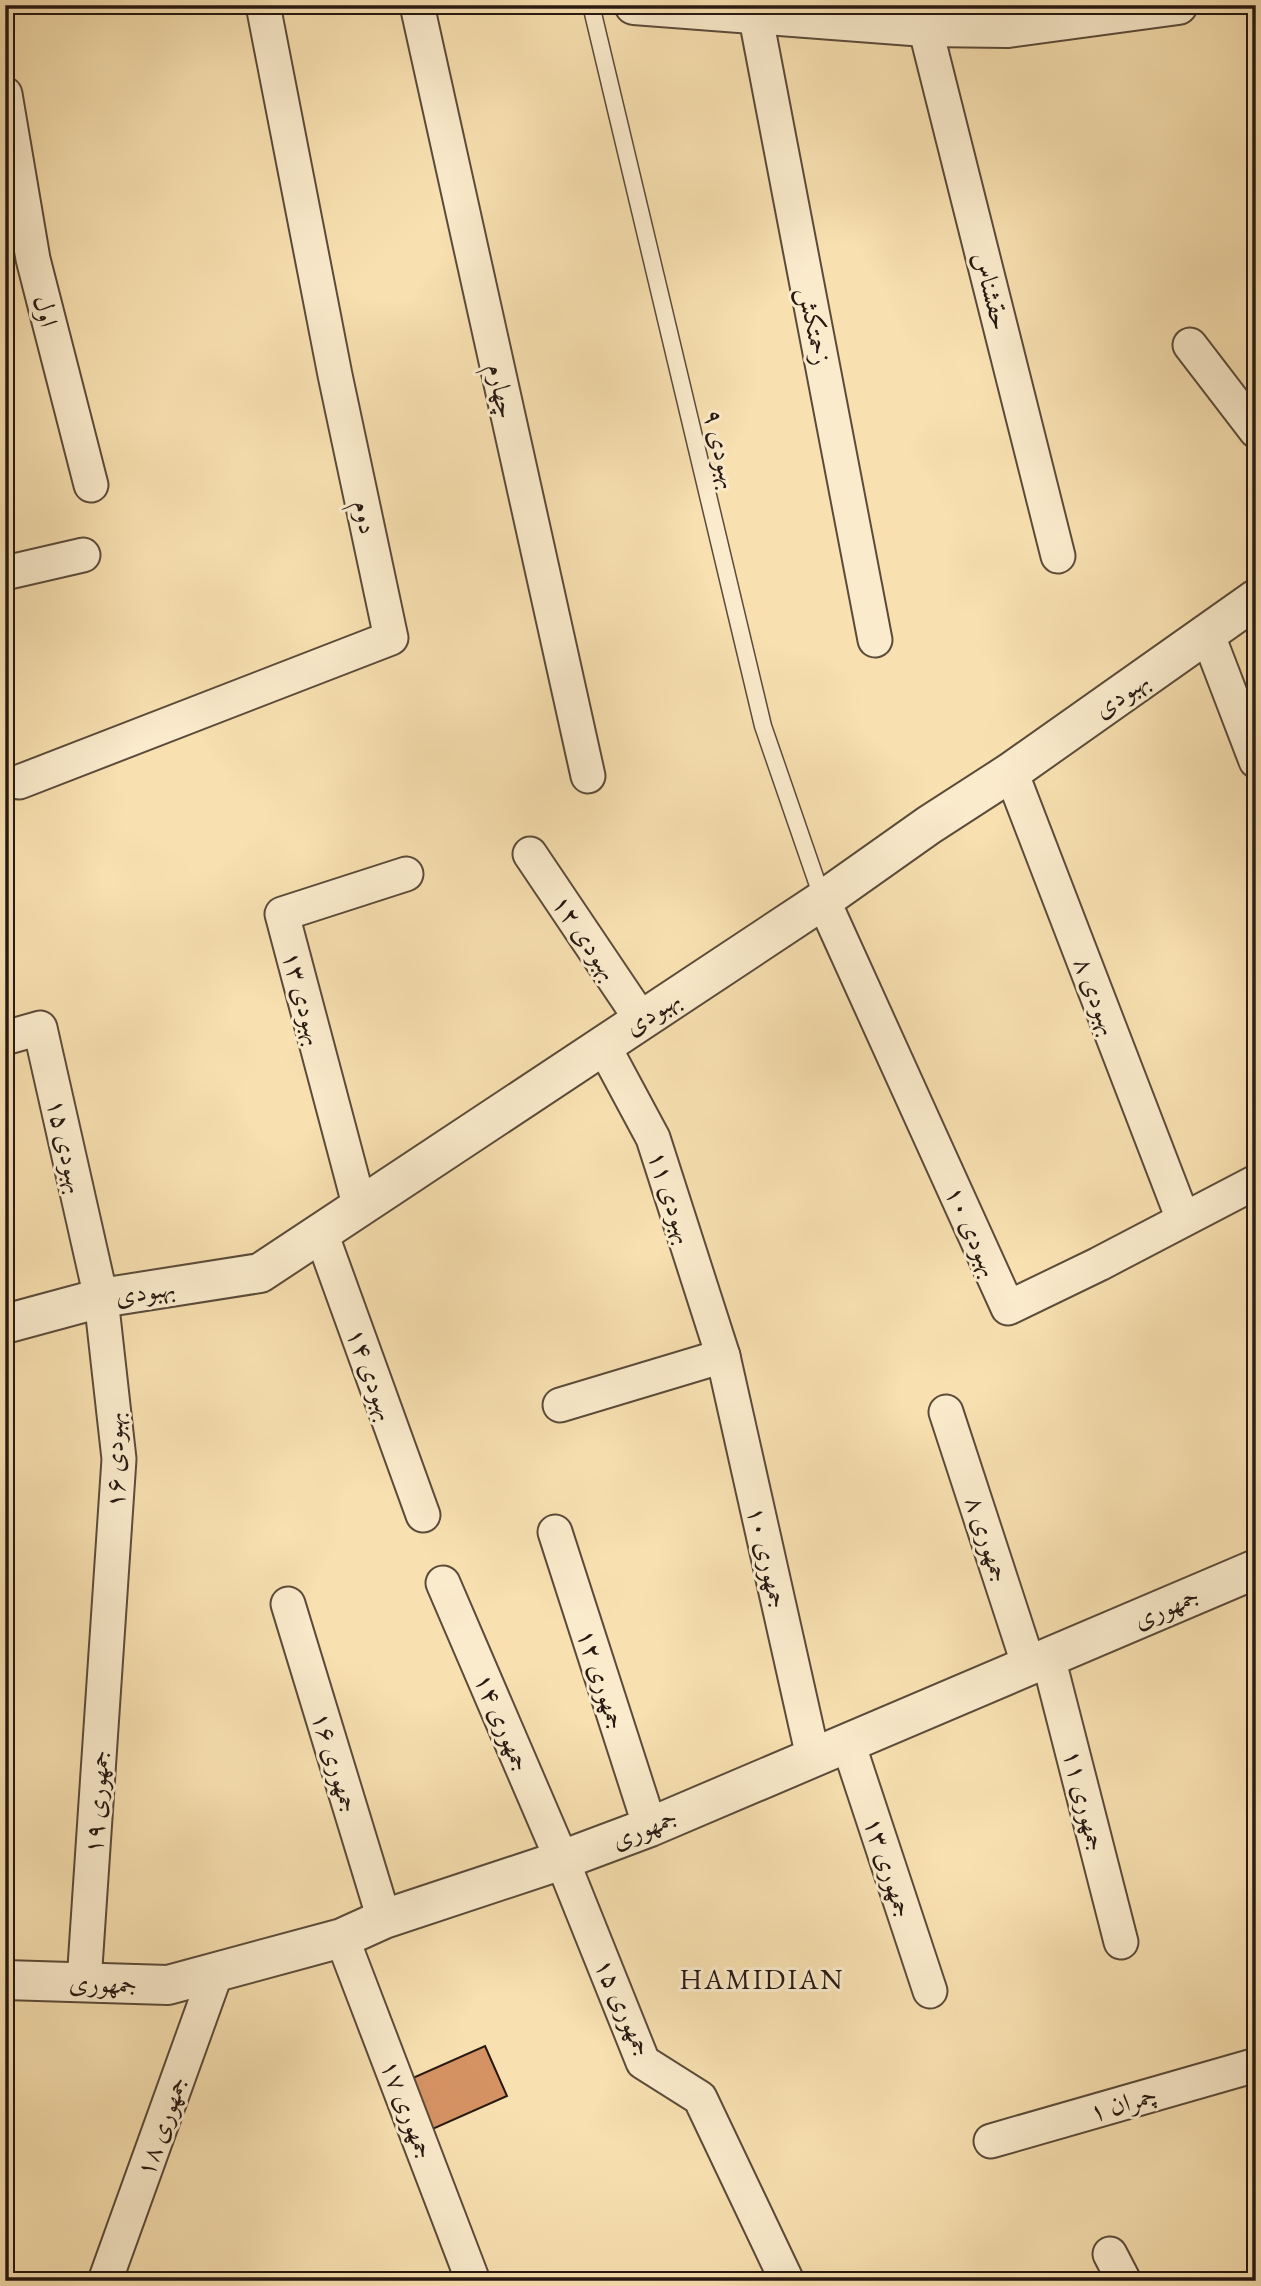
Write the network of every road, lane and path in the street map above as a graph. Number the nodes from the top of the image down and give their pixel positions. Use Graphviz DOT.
graph roads {
  1 [pos="263,5"];
  2 [pos="417,5"];
  3 [pos="591,5"];
  4 [pos="634,5"];
  5 [pos="1178,5"];
  6 [pos="1139,8"];
  7 [pos="753,9"];
  8 [pos="918,16"];
  9 [pos="5,94"];
  10 [pos="1190,345"];
  11 [pos="1256,431"];
  12 [pos="91,485"];
  13 [pos="83,555"];
  14 [pos="1058,556"];
  15 [pos="5,573"];
  16 [pos="1256,599"];
  17 [pos="1207,633"];
  18 [pos="875,640"];
  19 [pos="1256,761"];
  20 [pos="1011,772"];
  21 [pos="588,776"];
  22 [pos="19,782"];
  23 [pos="530,854"];
  24 [pos="406,874"];
  25 [pos="824,900"];
  26 [pos="641,1019"];
  27 [pos="5,1038"];
  28 [pos="603,1045"];
  29 [pos="1256,1182"];
  30 [pos="360,1208"];
  31 [pos="1183,1219"];
  32 [pos="321,1233"];
  33 [pos="101,1298"];
  34 [pos="5,1324"];
  35 [pos="723,1356"];
  36 [pos="561,1405"];
  37 [pos="946,1412"];
  38 [pos="423,1515"];
  39 [pos="555,1532"];
  40 [pos="1256,1569"];
  41 [pos="443,1583"];
  42 [pos="288,1604"];
  43 [pos="107,1622"];
  44 [pos="1039,1662"];
  45 [pos="848,1742"];
  46 [pos="813,1757"];
  47 [pos="650,1827"];
  48 [pos="562,1860"];
  49 [pos="384,1919"];
  50 [pos="342,1938"];
  51 [pos="1121,1942"];
  52 [pos="217,1970"];
  53 [pos="5,1980"];
  54 [pos="84,1982"];
  55 [pos="930,1991"];
  56 [pos="1256,2065"];
  57 [pos="991,2141"];
  58 [pos="105,2281"];
  59 [pos="473,2281"];
  60 [pos="787,2281"];
  1 -- 22 [label="street, دوم"];
  2 -- 21 [label="street, چهارم"];
  3 -- 25 [label="lane, بهبودی ۹"];
  4 -- 7 [label="street"];
  5 -- 6 [label="street"];
  6 -- 8 [label="street"];
  7 -- 8 [label="street"];
  7 -- 18 [label="street, زحمتکش"];
  8 -- 14 [label="street, حقشناس"];
  9 -- 12 [label="street, اول"];
  10 -- 11 [label="street"];
  13 -- 15 [label="street"];
  16 -- 17 [label="street, بهبودی"];
  17 -- 19 [label="street"];
  17 -- 20 [label="street, بهبودی"];
  20 -- 25 [label="street, بهبودی"];
  20 -- 31 [label="street, بهبودی ۸"];
  23 -- 26 [label="street, بهبودی ۱۲"];
  24 -- 30 [label="street, بهبودی ۱۳"];
  25 -- 26 [label="street, بهبودی"];
  25 -- 31 [label="street, بهبودی ۱۰"];
  26 -- 28 [label="street, بهبودی"];
  27 -- 33 [label="street, بهبودی ۱۵"];
  28 -- 30 [label="street, بهبودی"];
  28 -- 35 [label="street, بهبودی ۱۱"];
  29 -- 31 [label="street, بهبودی ۱۰"];
  30 -- 32 [label="street, بهبودی"];
  32 -- 33 [label="street, بهبودی"];
  32 -- 38 [label="street, بهبودی ۱۴"];
  33 -- 34 [label="street, بهبودی"];
  33 -- 43 [label="street, بهبودی ۱۶"];
  35 -- 36 [label="street"];
  35 -- 46 [label="street, جمهوری ۱۰"];
  37 -- 44 [label="street, جمهوری ۸"];
  39 -- 47 [label="street, جمهوری ۱۲"];
  40 -- 44 [label="street, جمهوری"];
  41 -- 48 [label="street, جمهوری ۱۴"];
  42 -- 49 [label="street, جمهوری ۱۶"];
  43 -- 54 [label="street, جمهوری ۱۹"];
  44 -- 45 [label="street, جمهوری"];
  44 -- 51 [label="street, جمهوری ۱۱"];
  45 -- 46 [label="street, جمهوری"];
  45 -- 55 [label="street, جمهوری ۱۳"];
  46 -- 47 [label="street, جمهوری"];
  47 -- 48 [label="street, جمهوری"];
  48 -- 49 [label="street, جمهوری"];
  48 -- 60 [label="street, جمهوری ۱۵"];
  49 -- 50 [label="street, جمهوری"];
  50 -- 52 [label="street, جمهوری"];
  50 -- 59 [label="street, جمهوری ۱۷"];
  52 -- 54 [label="street, جمهوری"];
  52 -- 58 [label="street, جمهوری ۱۸"];
  53 -- 54 [label="street, جمهوری"];
  56 -- 57 [label="street, چمران ۱"];
}
